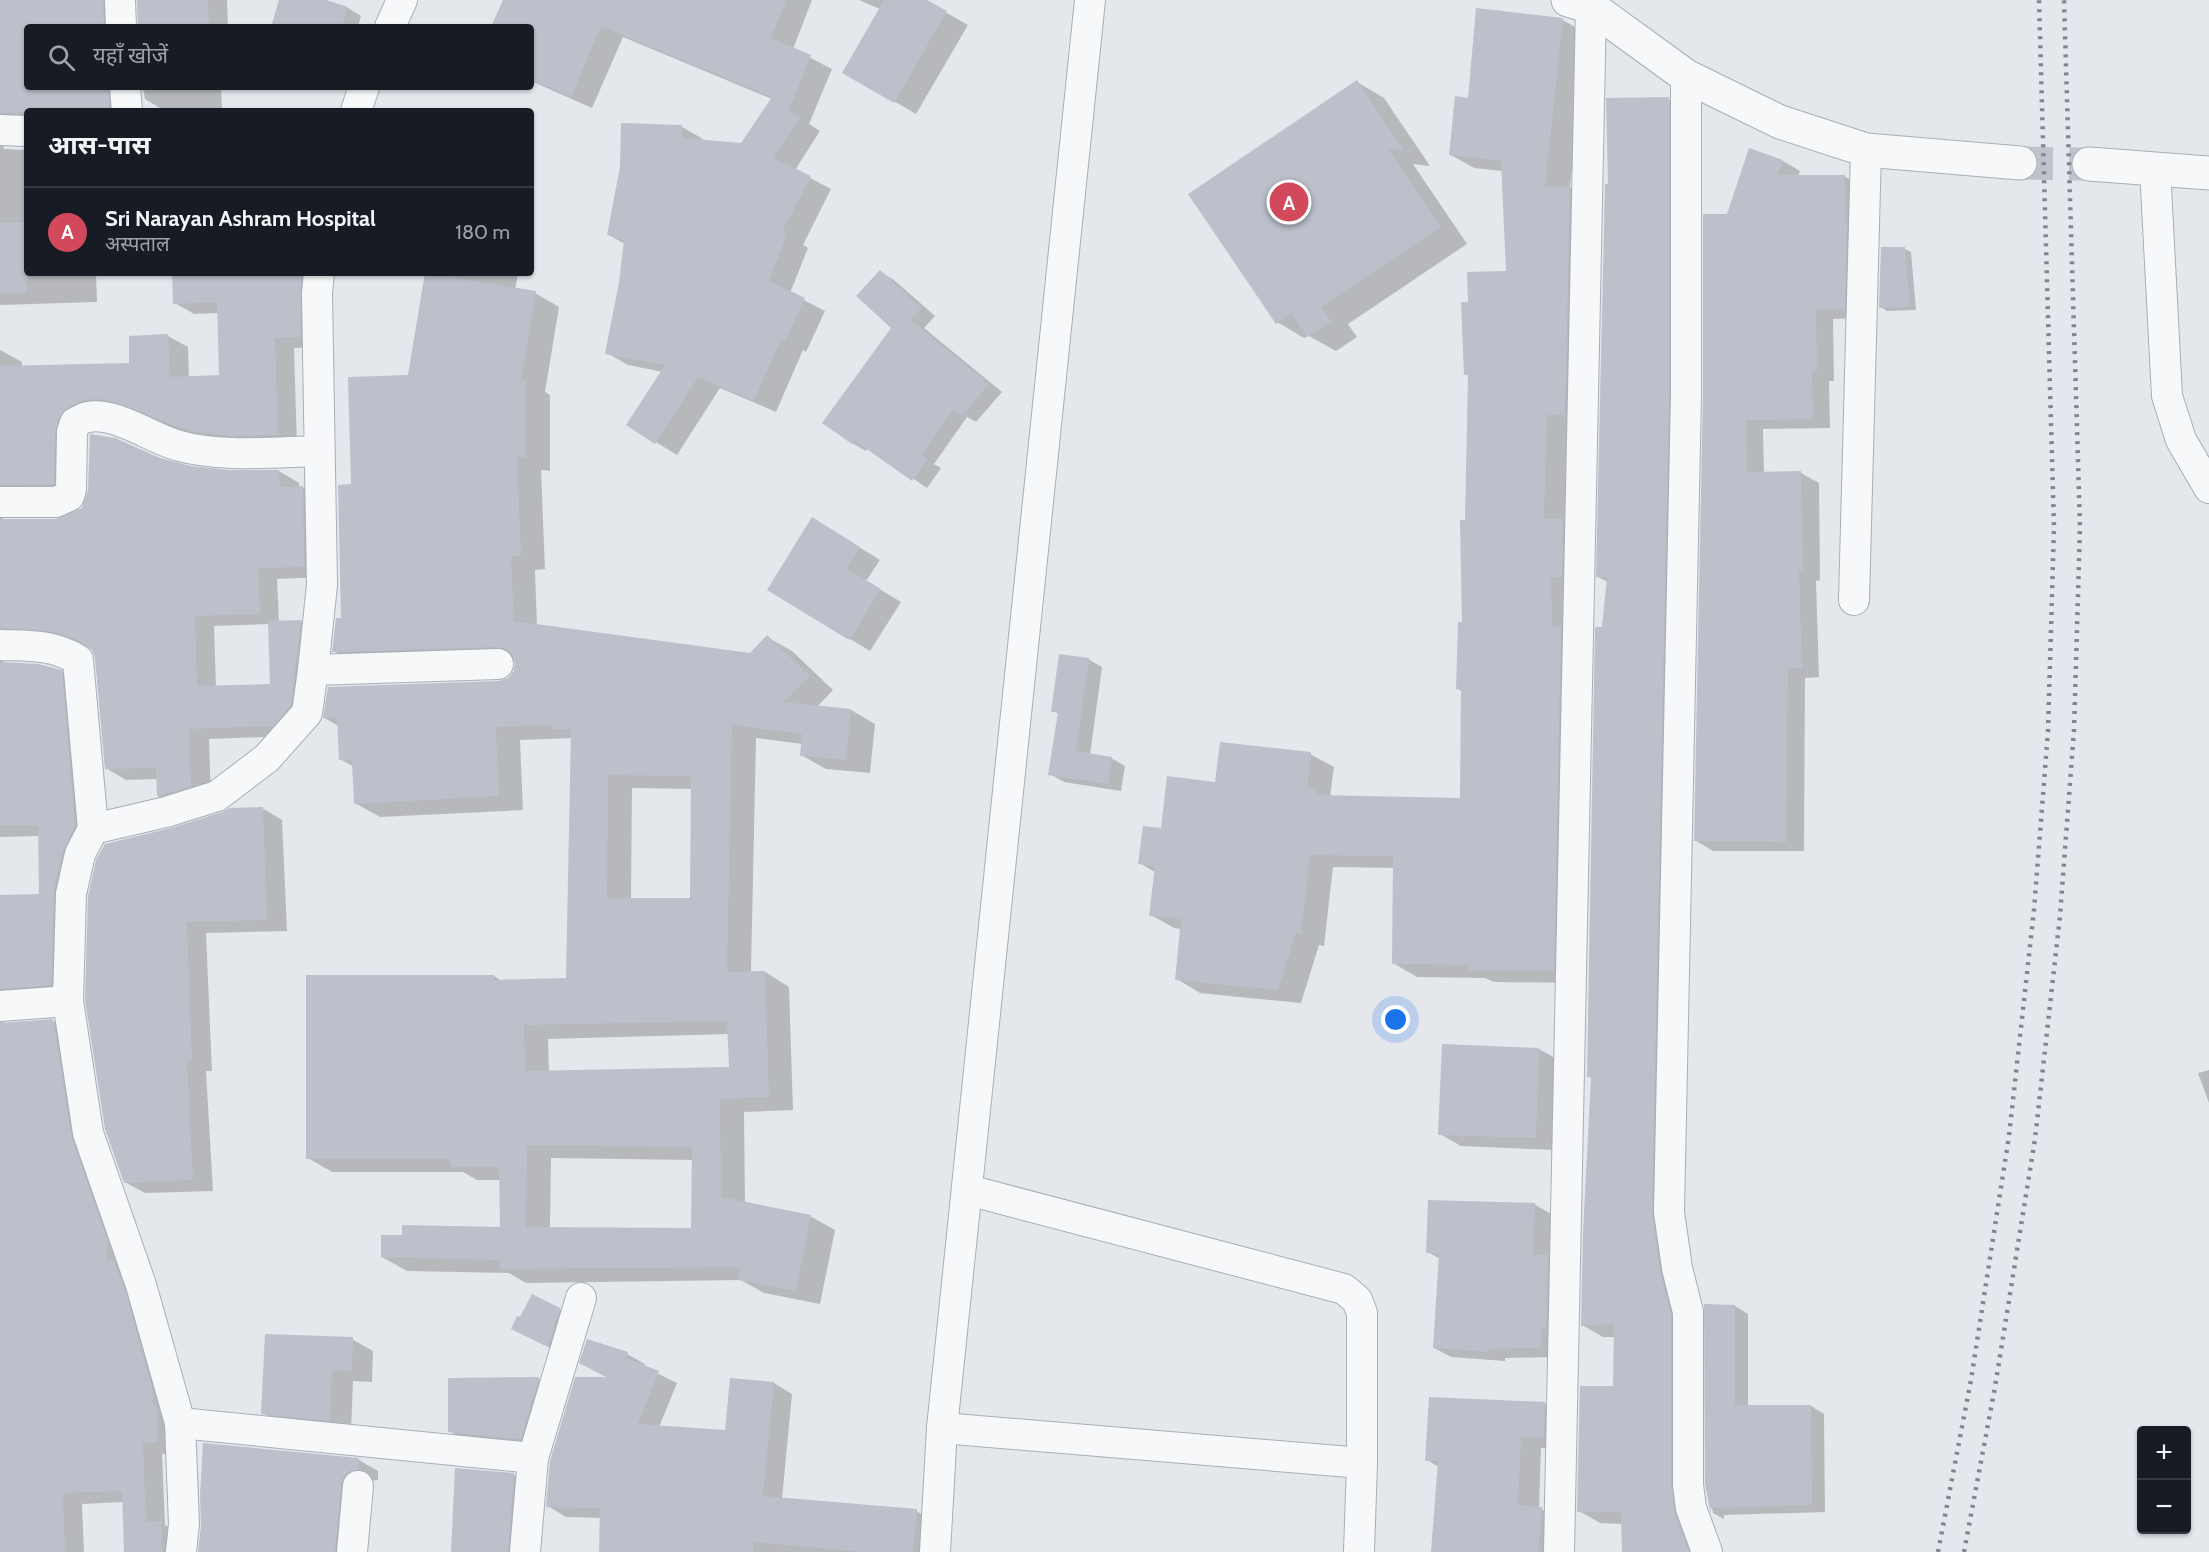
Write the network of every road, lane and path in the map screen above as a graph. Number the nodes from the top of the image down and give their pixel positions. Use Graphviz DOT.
graph roads {
  1 [pos="120,0"];
  2 [pos="402,0"];
  3 [pos="1090,0"];
  4 [pos="1580,4"];
  5 [pos="122,24"];
  6 [pos="391,24"];
  7 [pos="1686,75"];
  8 [pos="125,90"];
  9 [pos="363,90"];
  10 [pos="126,108"];
  11 [pos="357,108"];
  12 [pos="0,130"];
  13 [pos="24,131"];
  14 [pos="1866,150"];
  15 [pos="2020,163"];
  16 [pos="2089,164"];
  17 [pos="2155,168"];
  18 [pos="2209,173"];
  19 [pos="319,276"];
  20 [pos="320,451"];
  21 [pos="2209,488"];
  22 [pos="0,502"];
  23 [pos="1854,600"];
  24 [pos="0,645"];
  25 [pos="498,664"];
  26 [pos="313,670"];
  27 [pos="93,829"];
  28 [pos="68,1001"];
  29 [pos="0,1006"];
  30 [pos="968,1190"];
  31 [pos="581,1298"];
  32 [pos="180,1422"];
  33 [pos="942,1428"];
  34 [pos="533,1458"];
  35 [pos="1362,1463"];
  36 [pos="358,1486"];
  37 [pos="182,1552"];
  38 [pos="352,1552"];
  39 [pos="525,1552"];
  40 [pos="935,1552"];
  41 [pos="1359,1552"];
  42 [pos="1559,1552"];
  43 [pos="1707,1552"];
  1 -- 5 [label="street"];
  2 -- 6 [label="street"];
  3 -- 30 [label="street"];
  4 -- 7 [label="street"];
  4 -- 42 [label="street"];
  7 -- 14 [label="street"];
  7 -- 43 [label="street"];
  8 -- 10 [label="street"];
  9 -- 11 [label="street"];
  12 -- 13 [label="street"];
  14 -- 15 [label="street"];
  14 -- 23 [label="street"];
  16 -- 17 [label="street"];
  17 -- 18 [label="street"];
  17 -- 21 [label="street"];
  19 -- 20 [label="street"];
  20 -- 22 [label="street"];
  20 -- 26 [label="street"];
  24 -- 27 [label="street"];
  25 -- 26 [label="street"];
  26 -- 27 [label="street"];
  27 -- 28 [label="street"];
  28 -- 29 [label="street"];
  28 -- 32 [label="street"];
  30 -- 33 [label="street"];
  30 -- 35 [label="street"];
  31 -- 34 [label="street"];
  32 -- 34 [label="street"];
  32 -- 37 [label="street"];
  33 -- 35 [label="street"];
  33 -- 40 [label="street"];
  34 -- 39 [label="street"];
  35 -- 41 [label="street"];
  36 -- 38 [label="street"];
}
